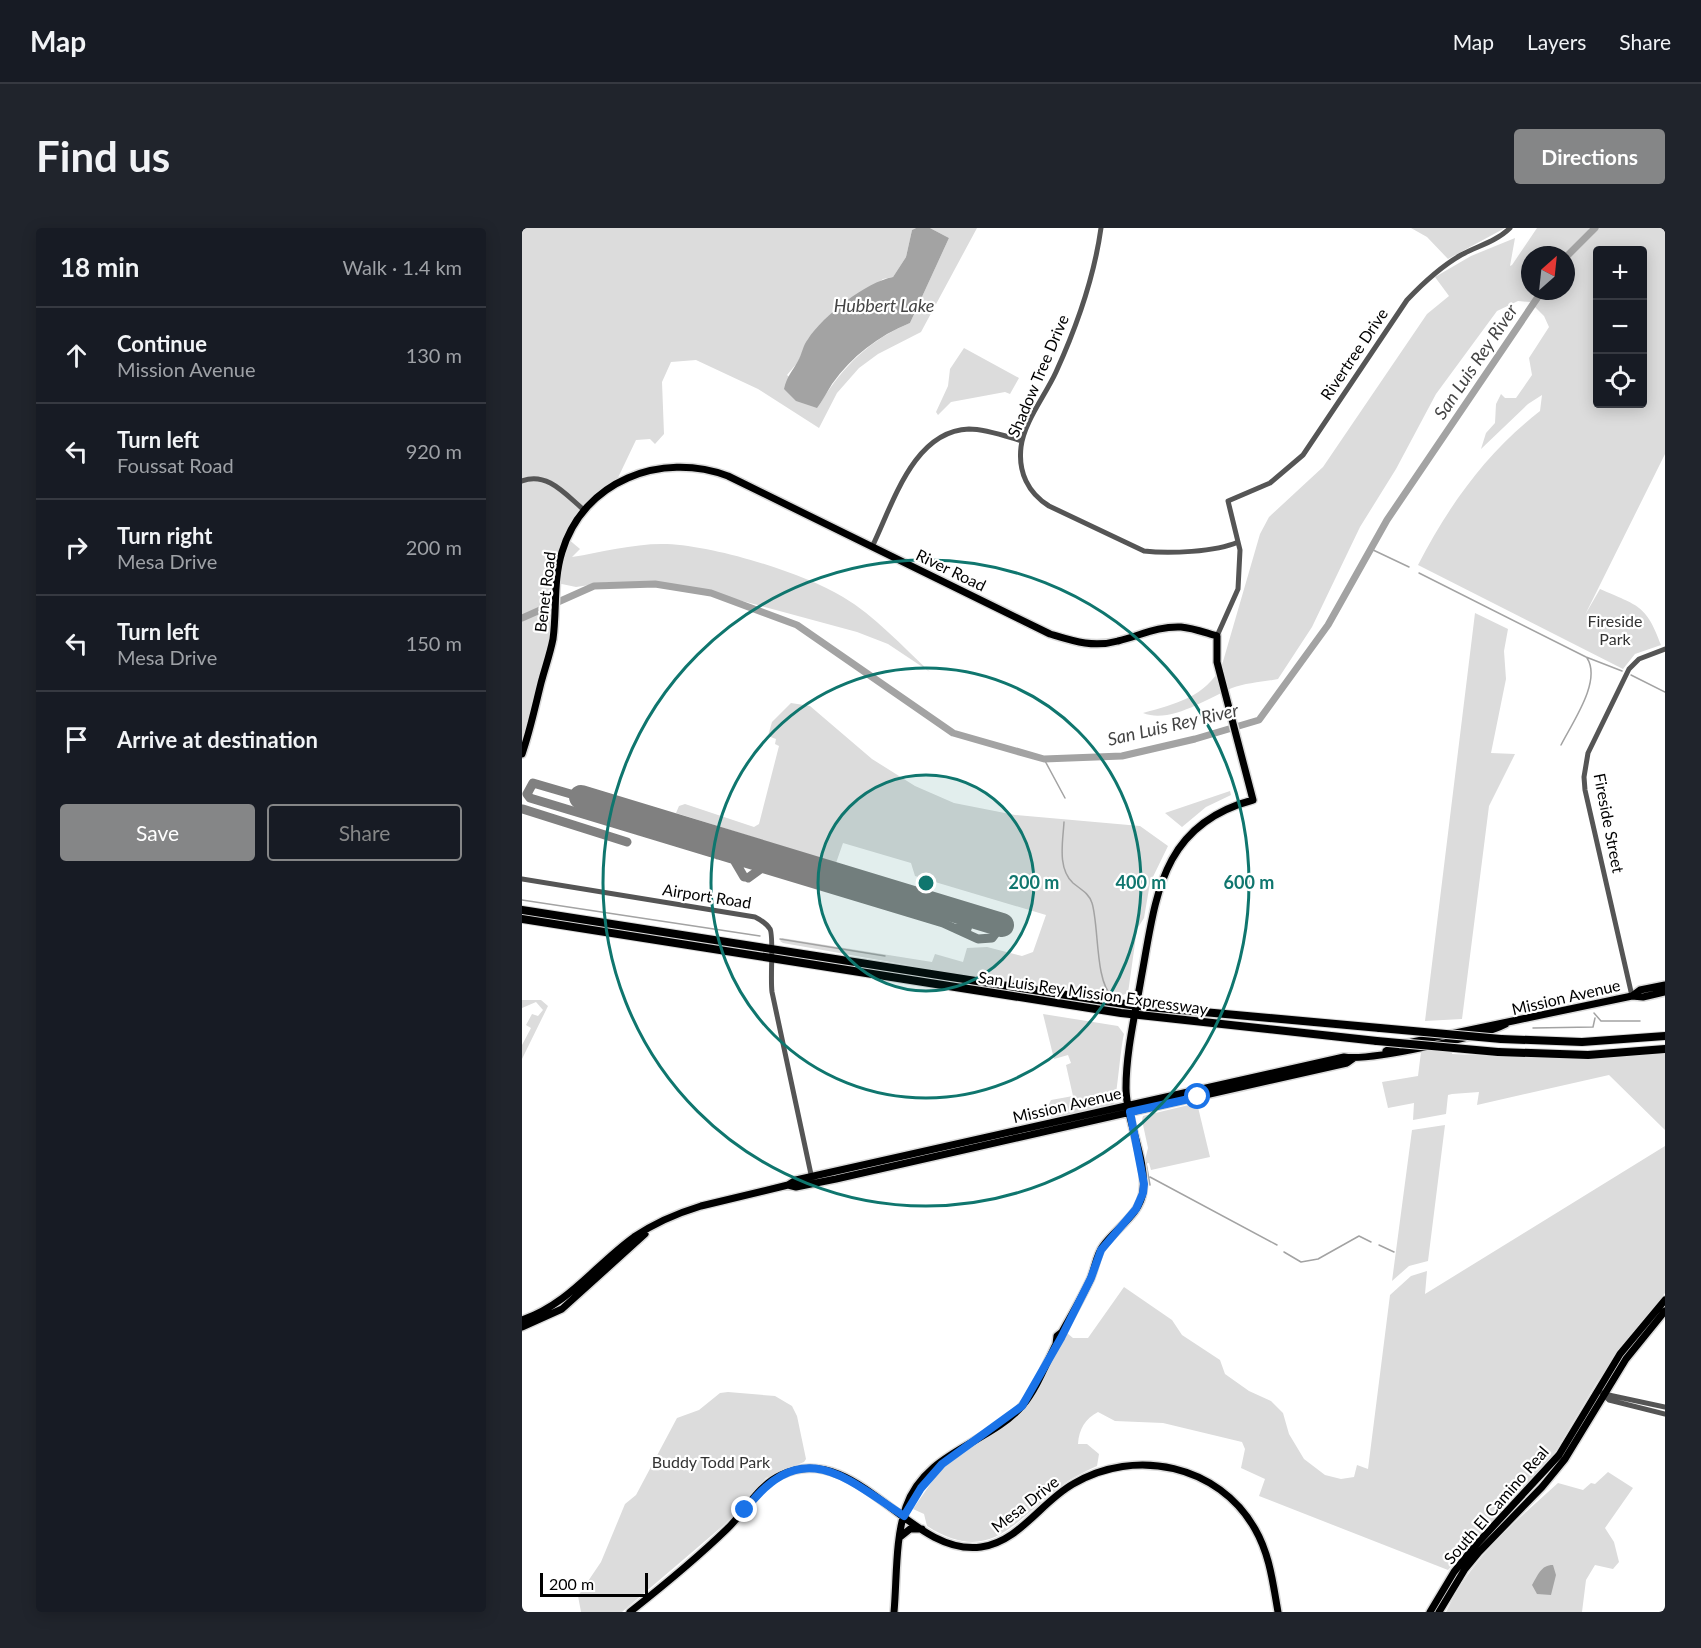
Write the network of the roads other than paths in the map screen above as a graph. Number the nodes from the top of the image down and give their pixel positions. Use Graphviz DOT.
graph roads {
  1 [pos="1101,228"];
  2 [pos="1510,228"];
  3 [pos="1022,441"];
  4 [pos="682,466"];
  5 [pos="522,481"];
  6 [pos="584,510"];
  7 [pos="1238,542"];
  8 [pos="872,547"];
  9 [pos="1217,636"];
  10 [pos="1665,649"];
  11 [pos="522,754"];
  12 [pos="522,879"];
  13 [pos="522,910"];
  14 [pos="522,919"];
  15 [pos="772,948"];
  16 [pos="770,958"];
  17 [pos="1665,985"];
  18 [pos="1665,992"];
  19 [pos="1632,996"];
  20 [pos="1136,1011"];
  21 [pos="1665,1036"];
  22 [pos="1665,1049"];
  23 [pos="1130,1108"];
  24 [pos="949,1145"];
  25 [pos="897,1157"];
  26 [pos="930,1158"];
  27 [pos="858,1174"];
  28 [pos="812,1180"];
  29 [pos="647,1232"];
  30 [pos="1665,1300"];
  31 [pos="1665,1311"];
  32 [pos="522,1320"];
  33 [pos="522,1327"];
  34 [pos="1601,1393"];
  35 [pos="1665,1407"];
  36 [pos="1665,1414"];
  37 [pos="905,1514"];
  38 [pos="924,1529"];
  39 [pos="900,1537"];
  40 [pos="630,1612"];
  41 [pos="894,1612"];
  42 [pos="1278,1612"];
  43 [pos="1430,1612"];
  44 [pos="1439,1612"];
  1 -- 3 [label="street, Shadow Tree Drive"];
  2 -- 7 [label="street, Rivertree Drive"];
  3 -- 7 [label="street, Shadow Tree Drive"];
  3 -- 8 [label="street"];
  4 -- 6 [label="main road, Benet Road"];
  4 -- 8 [label="main road, River Road"];
  5 -- 6 [label="street"];
  6 -- 11 [label="main road, Benet Road"];
  7 -- 9 [label="street"];
  8 -- 9 [label="main road, River Road"];
  9 -- 20 [label="main road"];
  10 -- 19 [label="street, Fireside Street"];
  12 -- 15 [label="street, Airport Road"];
  13 -- 15 [label="highway, San Luis Rey Mission Expressway"];
  14 -- 16 [label="highway, San Luis Rey Mission Expressway"];
  15 -- 16 [label="street"];
  15 -- 20 [label="highway, San Luis Rey Mission Expressway"];
  16 -- 20 [label="highway, San Luis Rey Mission Expressway"];
  16 -- 28 [label="street"];
  17 -- 19 [label="main road, Mission Avenue"];
  18 -- 19 [label="main road, Mission Avenue"];
  19 -- 23 [label="main road, Mission Avenue"];
  20 -- 21 [label="highway, San Luis Rey Mission Expressway, bridge"];
  20 -- 22 [label="highway, San Luis Rey Mission Expressway, bridge"];
  20 -- 23 [label="main road"];
  23 -- 24 [label="main road, Mission Avenue"];
  23 -- 26 [label="main road, Mission Avenue"];
  23 -- 37 [label="main road"];
  24 -- 25 [label="main road, Mission Avenue"];
  24 -- 26 [label="main road"];
  25 -- 27 [label="main road"];
  25 -- 28 [label="main road, Mission Avenue"];
  26 -- 27 [label="main road, Mission Avenue"];
  27 -- 28 [label="main road, Mission Avenue"];
  28 -- 29 [label="main road, Mission Avenue"];
  29 -- 32 [label="main road, Mission Avenue"];
  29 -- 33 [label="main road, Mission Avenue"];
  30 -- 34 [label="main road, South El Camino Real"];
  31 -- 34 [label="main road, South El Camino Real"];
  34 -- 35 [label="street"];
  34 -- 36 [label="street"];
  34 -- 43 [label="main road, South El Camino Real"];
  34 -- 44 [label="main road, South El Camino Real"];
  37 -- 38 [label="main road, Mesa Drive"];
  37 -- 39 [label="main road"];
  37 -- 40 [label="main road, Mesa Drive"];
  38 -- 39 [label="main road"];
  38 -- 42 [label="main road, Mesa Drive"];
  39 -- 41 [label="main road"];
}
